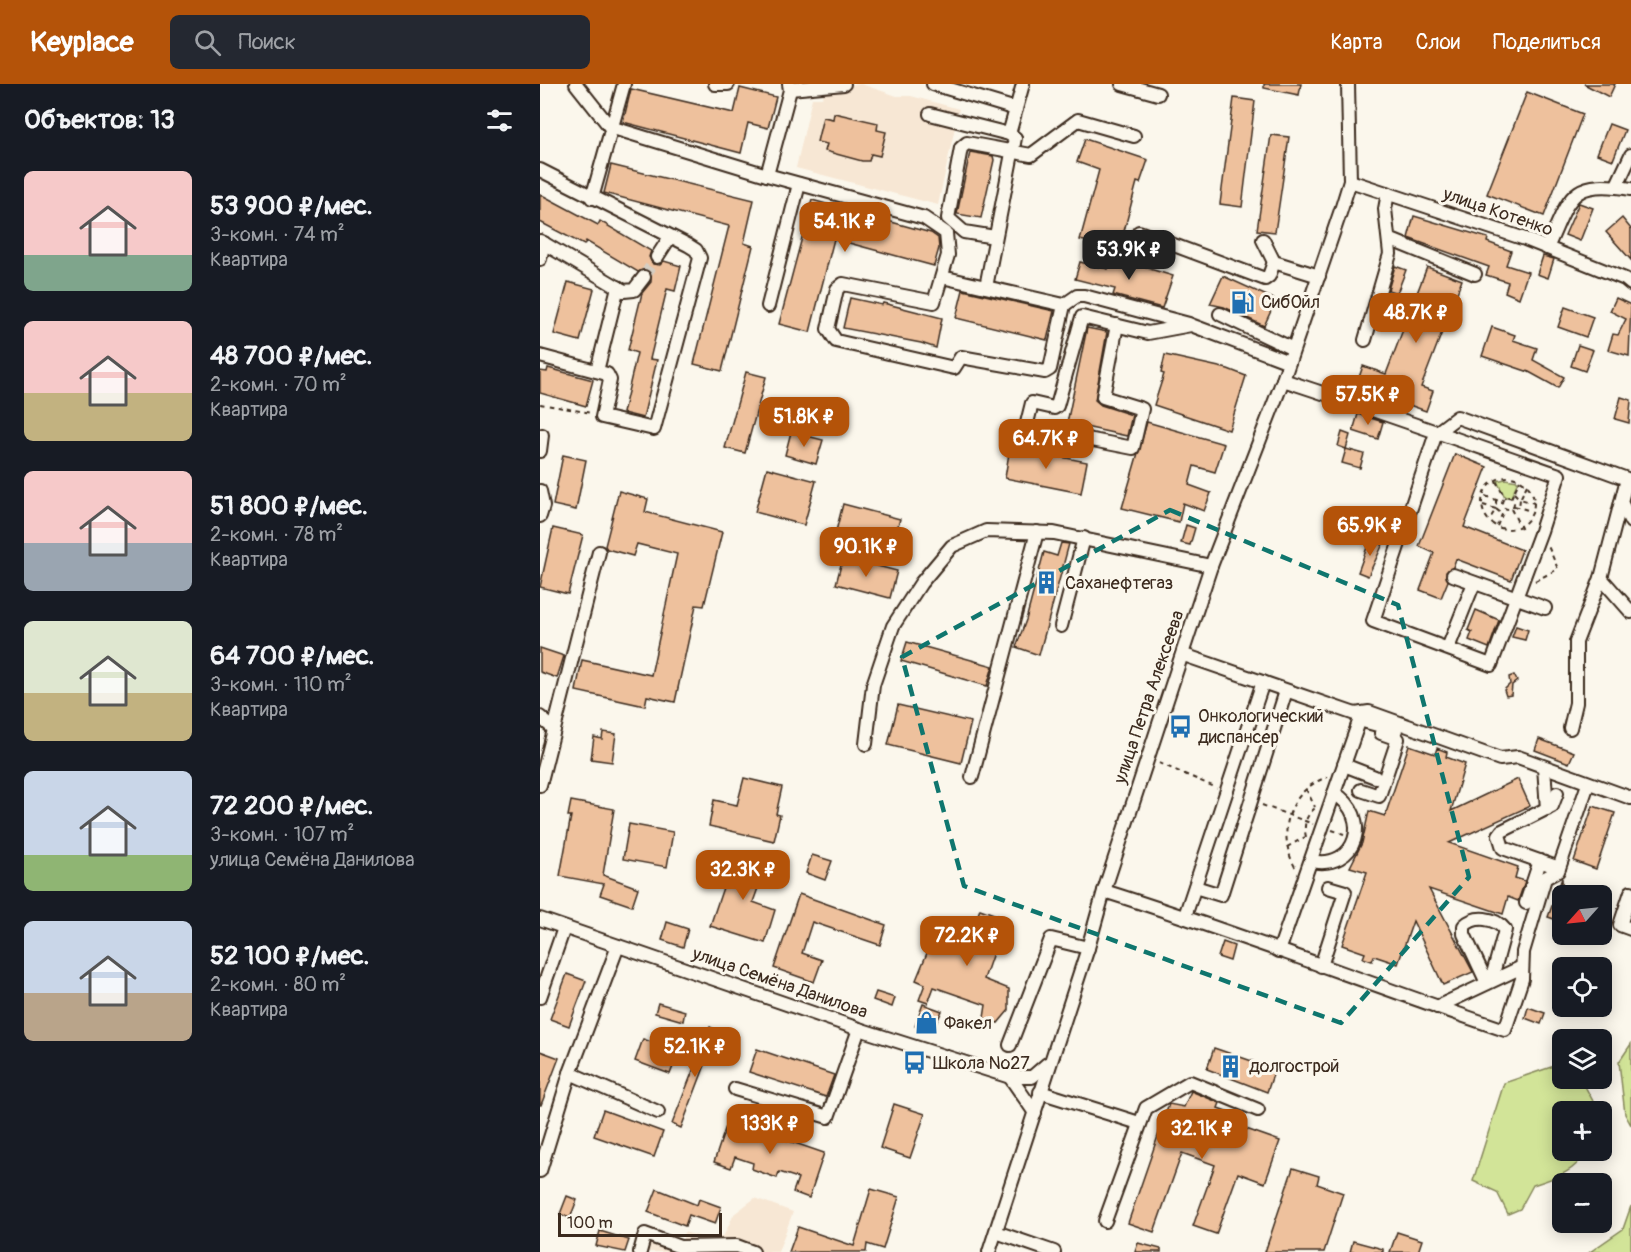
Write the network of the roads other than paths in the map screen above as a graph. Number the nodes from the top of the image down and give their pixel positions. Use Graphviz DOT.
graph roads {
  1 [pos="576,84"];
  2 [pos="624,84"];
  3 [pos="715,84"];
  4 [pos="728,84"];
  5 [pos="844,84"];
  6 [pos="933,84"];
  7 [pos="1023,84"];
  8 [pos="1122,84"];
  9 [pos="1348,84"];
  10 [pos="790,87"];
  11 [pos="1158,94"];
  12 [pos="1016,109"];
  13 [pos="930,114"];
  14 [pos="610,127"];
  15 [pos="1009,134"];
  16 [pos="1134,136"];
  17 [pos="1013,152"];
  18 [pos="1631,155"];
  19 [pos="540,170"];
  20 [pos="767,175"];
  21 [pos="1350,181"];
  22 [pos="799,184"];
  23 [pos="1616,187"];
  24 [pos="1631,189"];
  25 [pos="1388,193"];
  26 [pos="592,198"];
  27 [pos="1139,232"];
  28 [pos="670,237"];
  29 [pos="995,237"];
  30 [pos="1389,239"];
  31 [pos="1263,240"];
  32 [pos="542,242"];
  33 [pos="1547,248"];
  34 [pos="657,257"];
  35 [pos="540,259"];
  36 [pos="1274,262"];
  37 [pos="1475,273"];
  38 [pos="1319,276"];
  39 [pos="644,277"];
  40 [pos="942,277"];
  41 [pos="1631,284"];
  42 [pos="618,287"];
  43 [pos="986,287"];
  44 [pos="1064,305"];
  45 [pos="768,306"];
  46 [pos="1220,314"];
  47 [pos="1191,324"];
  48 [pos="1117,325"];
  49 [pos="1365,340"];
  50 [pos="1293,350"];
  51 [pos="540,356"];
  52 [pos="1289,362"];
  53 [pos="597,371"];
  54 [pos="1283,380"];
  55 [pos="1436,433"];
  56 [pos="542,435"];
  57 [pos="540,451"];
  58 [pos="1629,476"];
  59 [pos="540,496"];
  60 [pos="1621,502"];
  61 [pos="540,516"];
  62 [pos="1631,522"];
  63 [pos="1037,532"];
  64 [pos="1084,538"];
  65 [pos="599,552"];
  66 [pos="1211,566"];
  67 [pos="1453,575"];
  68 [pos="1601,578"];
  69 [pos="1474,583"];
  70 [pos="1518,594"];
  71 [pos="1545,608"];
  72 [pos="1631,612"];
  73 [pos="1061,626"];
  74 [pos="1448,648"];
  75 [pos="1184,655"];
  76 [pos="1263,682"];
  77 [pos="1286,691"];
  78 [pos="540,717"];
  79 [pos="1360,717"];
  80 [pos="1382,726"];
  81 [pos="1570,728"];
  82 [pos="554,729"];
  83 [pos="866,744"];
  84 [pos="1493,756"];
  85 [pos="1544,767"];
  86 [pos="1342,771"];
  87 [pos="972,777"];
  88 [pos="1375,777"];
  89 [pos="1588,784"];
  90 [pos="540,785"];
  91 [pos="1361,790"];
  92 [pos="1334,793"];
  93 [pos="1557,793"];
  94 [pos="1631,798"];
  95 [pos="1546,809"];
  96 [pos="1311,861"];
  97 [pos="1540,861"];
  98 [pos="1558,868"];
  99 [pos="1195,887"];
  100 [pos="1328,887"];
  101 [pos="1104,891"];
  102 [pos="1631,892"];
  103 [pos="1526,903"];
  104 [pos="1185,916"];
  105 [pos="540,919"];
  106 [pos="564,928"];
  107 [pos="1631,929"];
  108 [pos="618,946"];
  109 [pos="1088,948"];
  110 [pos="1280,951"];
  111 [pos="1321,966"];
  112 [pos="1522,967"];
  113 [pos="543,978"];
  114 [pos="1489,982"];
  115 [pos="540,997"];
  116 [pos="1437,1007"];
  117 [pos="860,1029"];
  118 [pos="1010,1045"];
  119 [pos="1049,1062"];
  120 [pos="570,1073"];
  121 [pos="1010,1077"];
  122 [pos="735,1089"];
  123 [pos="1040,1092"];
  124 [pos="1258,1110"];
  125 [pos="658,1112"];
  126 [pos="1035,1113"];
  127 [pos="1140,1123"];
  128 [pos="540,1171"];
  129 [pos="1105,1221"];
  130 [pos="996,1232"];
  131 [pos="640,1252"];
  132 [pos="753,1252"];
  133 [pos="989,1252"];
  134 [pos="1054,1252"];
  1 -- 14 [label="street"];
  2 -- 14 [label="street"];
  3 -- 4 [label="street"];
  5 -- 10 [label="street"];
  6 -- 12 [label="street"];
  7 -- 12 [label="street"];
  8 -- 11 [label="street"];
  9 -- 21 [label="street, улица Петра Алексеева"];
  10 -- 20 [label="street"];
  12 -- 15 [label="street"];
  13 -- 15 [label="street"];
  14 -- 20 [label="street"];
  14 -- 26 [label="street"];
  15 -- 17 [label="street"];
  16 -- 17 [label="street"];
  17 -- 29 [label="street"];
  17 -- 29 [label="street"];
  18 -- 23 [label="street"];
  19 -- 26 [label="street"];
  20 -- 22 [label="street"];
  21 -- 25 [label="street, улица Котенко"];
  21 -- 38 [label="street, улица Петра Алексеева"];
  22 -- 40 [label="street"];
  22 -- 45 [label="street"];
  23 -- 24 [label="street"];
  23 -- 33 [label="street"];
  25 -- 30 [label="street"];
  25 -- 33 [label="street, улица Котенко"];
  26 -- 28 [label="street"];
  27 -- 36 [label="street"];
  28 -- 34 [label="street"];
  28 -- 53 [label="street"];
  29 -- 43 [label="street"];
  30 -- 37 [label="street"];
  30 -- 49 [label="street"];
  31 -- 36 [label="street"];
  32 -- 35 [label="street"];
  32 -- 42 [label="street"];
  33 -- 41 [label="street, улица Котенко"];
  36 -- 38 [label="street"];
  38 -- 50 [label="street, улица Петра Алексеева"];
  39 -- 42 [label="street"];
  40 -- 43 [label="street"];
  40 -- 44 [label="street"];
  42 -- 53 [label="street"];
  43 -- 44 [label="street"];
  44 -- 47 [label="street"];
  46 -- 50 [label="street"];
  47 -- 48 [label="street"];
  47 -- 52 [label="street"];
  48 -- 48 [label="street"];
  50 -- 52 [label="street, улица Петра Алексеева"];
  51 -- 53 [label="street"];
  52 -- 54 [label="street, улица Петра Алексеева"];
  54 -- 55 [label="street"];
  54 -- 66 [label="street, улица Петра Алексеева"];
  55 -- 58 [label="street"];
  55 -- 70 [label="street"];
  55 -- 74 [label="street"];
  56 -- 57 [label="street"];
  58 -- 60 [label="street"];
  59 -- 61 [label="street"];
  60 -- 62 [label="street"];
  60 -- 68 [label="street"];
  63 -- 64 [label="street"];
  63 -- 83 [label="street"];
  63 -- 87 [label="street"];
  64 -- 66 [label="street"];
  64 -- 73 [label="street"];
  65 -- 82 [label="street"];
  66 -- 75 [label="street, улица Петра Алексеева"];
  67 -- 69 [label="street"];
  68 -- 72 [label="street"];
  68 -- 81 [label="street"];
  69 -- 70 [label="street"];
  69 -- 74 [label="street"];
  70 -- 71 [label="street"];
  70 -- 74 [label="street"];
  75 -- 76 [label="street"];
  75 -- 101 [label="street, улица Петра Алексеева"];
  76 -- 77 [label="street"];
  76 -- 99 [label="street"];
  77 -- 79 [label="street"];
  77 -- 99 [label="street"];
  78 -- 82 [label="street"];
  79 -- 80 [label="street"];
  79 -- 84 [label="street"];
  79 -- 86 [label="street"];
  80 -- 84 [label="street"];
  80 -- 91 [label="street"];
  82 -- 90 [label="street"];
  84 -- 85 [label="street"];
  85 -- 89 [label="street"];
  85 -- 95 [label="street"];
  86 -- 88 [label="street"];
  86 -- 92 [label="street"];
  89 -- 94 [label="street"];
  89 -- 98 [label="street"];
  92 -- 96 [label="street"];
  92 -- 96 [label="street"];
  93 -- 95 [label="street"];
  95 -- 97 [label="street"];
  96 -- 110 [label="street"];
  97 -- 98 [label="street"];
  97 -- 103 [label="street"];
  98 -- 112 [label="street"];
  99 -- 104 [label="street"];
  100 -- 111 [label="street"];
  101 -- 104 [label="street"];
  101 -- 109 [label="street, улица Петра Алексеева"];
  102 -- 107 [label="street"];
  104 -- 110 [label="street"];
  105 -- 106 [label="street, улица Семёна Данилова"];
  106 -- 108 [label="street, улица Семёна Данилова"];
  106 -- 113 [label="street"];
  108 -- 117 [label="street, улица Семёна Данилова"];
  108 -- 120 [label="street"];
  109 -- 118 [label="street"];
  109 -- 119 [label="street, улица Петра Алексеева"];
  110 -- 111 [label="street"];
  111 -- 116 [label="street"];
  112 -- 114 [label="street"];
  112 -- 116 [label="street"];
  113 -- 115 [label="street"];
  114 -- 114 [label="street"];
  114 -- 116 [label="street"];
  117 -- 121 [label="street, улица Семёна Данилова"];
  117 -- 122 [label="street"];
  119 -- 121 [label="street"];
  119 -- 123 [label="street, улица Петра Алексеева"];
  120 -- 125 [label="street"];
  120 -- 128 [label="street"];
  121 -- 126 [label="street"];
  123 -- 126 [label="street, улица Петра Алексеева"];
  123 -- 127 [label="street"];
  124 -- 127 [label="street"];
  126 -- 130 [label="street, улица Петра Алексеева"];
  127 -- 129 [label="street"];
  130 -- 133 [label="street, улица Петра Алексеева"];
  130 -- 134 [label="street"];
  131 -- 132 [label="street"];
}
